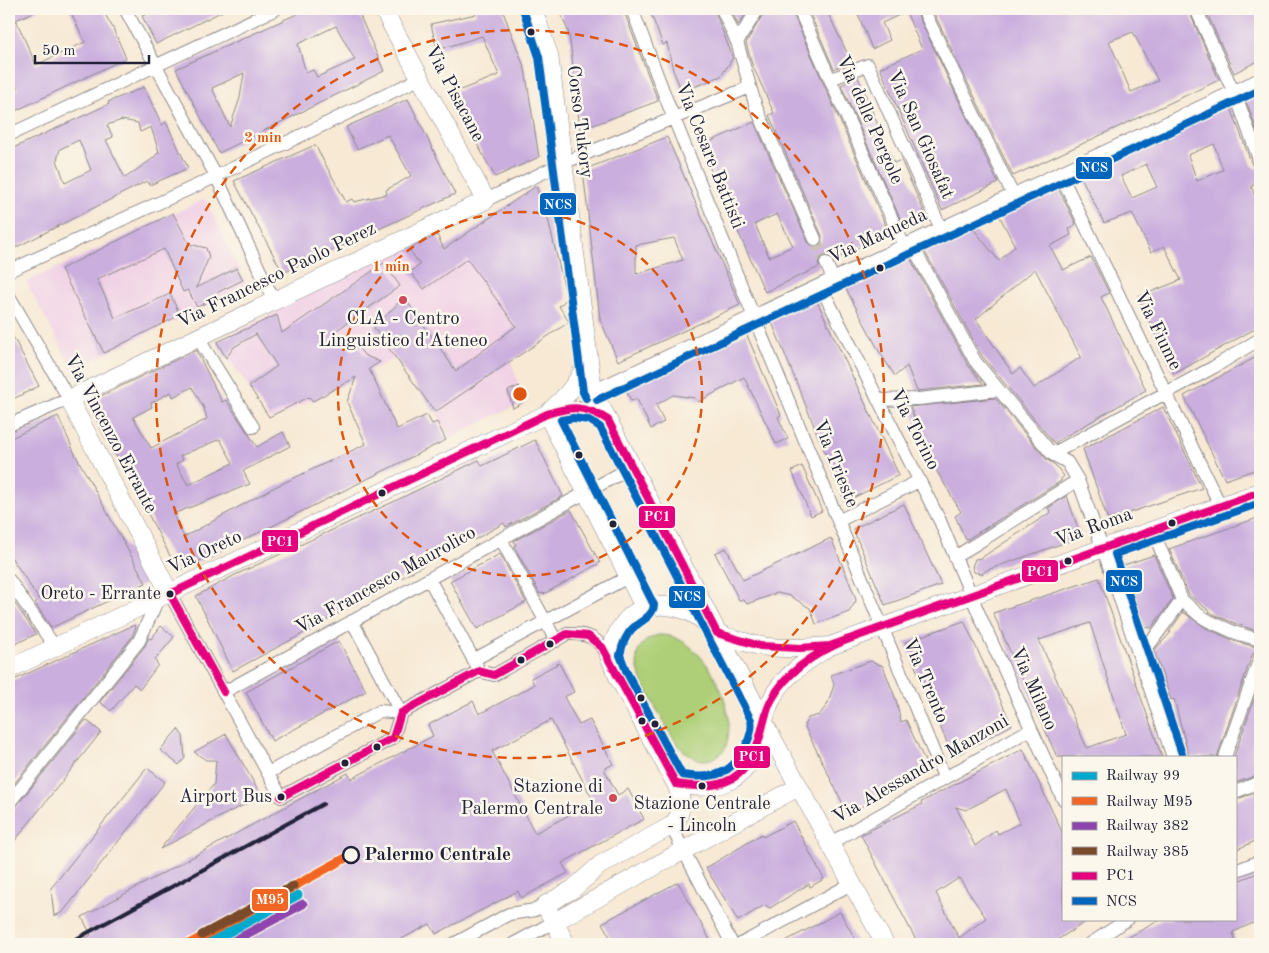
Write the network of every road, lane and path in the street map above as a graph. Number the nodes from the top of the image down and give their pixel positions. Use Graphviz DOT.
graph roads {
  1 [pos="125,9"];
  2 [pos="276,9"];
  3 [pos="383,9"];
  4 [pos="533,9"];
  5 [pos="632,9"];
  6 [pos="722,9"];
  7 [pos="758,9"];
  8 [pos="799,9"];
  9 [pos="923,9"];
  10 [pos="1196,9"];
  11 [pos="738,42"];
  12 [pos="156,66"];
  13 [pos="421,78"];
  14 [pos="831,79"];
  15 [pos="1260,79"];
  16 [pos="750,87"];
  17 [pos="1232,92"];
  18 [pos="675,119"];
  19 [pos="9,134"];
  20 [pos="1260,162"];
  21 [pos="563,163"];
  22 [pos="1060,173"];
  23 [pos="216,176"];
  24 [pos="1013,194"];
  25 [pos="486,200"];
  26 [pos="941,229"];
  27 [pos="815,239"];
  28 [pos="907,244"];
  29 [pos="826,263"];
  30 [pos="9,271"];
  31 [pos="833,279"];
  32 [pos="820,285"];
  33 [pos="9,296"];
  34 [pos="274,301"];
  35 [pos="754,315"];
  36 [pos="198,338"];
  37 [pos="1260,339"];
  38 [pos="588,357"];
  39 [pos="998,390"];
  40 [pos="593,391"];
  41 [pos="1166,393"];
  42 [pos="69,399"];
  43 [pos="878,400"];
  44 [pos="547,414"];
  45 [pos="608,420"];
  46 [pos="9,425"];
  47 [pos="253,427"];
  48 [pos="1052,454"];
  49 [pos="632,467"];
  50 [pos="1078,480"];
  51 [pos="919,481"];
  52 [pos="586,492"];
  53 [pos="1260,492"];
  54 [pos="1220,506"];
  55 [pos="838,521"];
  56 [pos="1152,529"];
  57 [pos="501,539"];
  58 [pos="1102,548"];
  59 [pos="955,557"];
  60 [pos="628,577"];
  61 [pos="429,579"];
  62 [pos="9,580"];
  63 [pos="970,595"];
  64 [pos="164,596"];
  65 [pos="1182,600"];
  66 [pos="644,608"];
  67 [pos="352,621"];
  68 [pos="544,621"];
  69 [pos="882,627"];
  70 [pos="717,633"];
  71 [pos="1260,640"];
  72 [pos="556,641"];
  73 [pos="830,646"];
  74 [pos="56,647"];
  75 [pos="1138,653"];
  76 [pos="608,656"];
  77 [pos="1260,658"];
  78 [pos="476,665"];
  79 [pos="9,669"];
  80 [pos="224,692"];
  81 [pos="401,714"];
  82 [pos="763,720"];
  83 [pos="1031,730"];
  84 [pos="1173,756"];
  85 [pos="1225,756"];
  86 [pos="268,773"];
  87 [pos="944,777"];
  88 [pos="1260,782"];
  89 [pos="676,784"];
  90 [pos="798,787"];
  91 [pos="1236,792"];
  92 [pos="1062,797"];
  93 [pos="9,803"];
  94 [pos="671,826"];
  95 [pos="829,844"];
  96 [pos="684,850"];
  97 [pos="1260,861"];
  98 [pos="1236,871"];
  99 [pos="852,884"];
  100 [pos="545,905"];
  101 [pos="1123,920"];
  102 [pos="554,922"];
  103 [pos="565,943"];
  104 [pos="454,944"];
  105 [pos="513,944"];
  106 [pos="732,944"];
  107 [pos="742,944"];
  108 [pos="885,944"];
  109 [pos="1090,944"];
  1 -- 12 [label="street"];
  2 -- 12 [label="street"];
  3 -- 13 [label="street, Via Pisacane"];
  4 -- 21 [label="street, Corso Tukory"];
  5 -- 18 [label="street, Via Cesare Battisti"];
  6 -- 11 [label="street"];
  7 -- 11 [label="street"];
  8 -- 14 [label="street, Via delle Pergole"];
  9 -- 24 [label="street"];
  10 -- 17 [label="street"];
  11 -- 16 [label="street"];
  12 -- 19 [label="street"];
  12 -- 23 [label="street"];
  13 -- 23 [label="street"];
  13 -- 25 [label="street, Via Pisacane"];
  14 -- 26 [label="street, Via San Giosafat"];
  14 -- 28 [label="street, Via delle Pergole"];
  15 -- 17 [label="street, Via Maqueda"];
  16 -- 18 [label="street, Via Francesco Paolo Perez"];
  16 -- 27 [label="street"];
  17 -- 20 [label="street"];
  17 -- 22 [label="street, Via Maqueda"];
  18 -- 21 [label="street, Via Francesco Paolo Perez"];
  18 -- 35 [label="street, Via Cesare Battisti"];
  21 -- 25 [label="street, Via Francesco Paolo Perez"];
  21 -- 38 [label="street, Corso Tukory"];
  22 -- 24 [label="street, Via Maqueda"];
  22 -- 41 [label="street, Via Fiume"];
  23 -- 30 [label="street"];
  23 -- 34 [label="street"];
  24 -- 26 [label="street, Via Maqueda"];
  25 -- 34 [label="street, Via Francesco Paolo Perez"];
  26 -- 28 [label="street, Via Maqueda"];
  28 -- 31 [label="street, Via Maqueda"];
  28 -- 39 [label="street, Via delle Pergole"];
  29 -- 31 [label="street"];
  31 -- 32 [label="street, Via Maqueda"];
  32 -- 35 [label="street, Via Maqueda"];
  32 -- 43 [label="street, Via Torino"];
  33 -- 42 [label="street, Via Vincenzo Errante"];
  34 -- 36 [label="street, Via Francesco Paolo Perez"];
  35 -- 40 [label="street, Via Maqueda"];
  35 -- 55 [label="street, Via Trieste"];
  36 -- 42 [label="street, Via Francesco Paolo Perez"];
  36 -- 47 [label="street"];
  37 -- 41 [label="street"];
  38 -- 40 [label="street, Corso Tukory"];
  38 -- 44 [label="street, Via Oreto"];
  39 -- 43 [label="street"];
  39 -- 48 [label="street, Via delle Pergole"];
  40 -- 45 [label="street, Corso Tukory"];
  41 -- 48 [label="street"];
  41 -- 54 [label="street, Via Fiume"];
  42 -- 46 [label="street, Via Francesco Paolo Perez"];
  42 -- 64 [label="street, Via Vincenzo Errante"];
  43 -- 51 [label="street, Via Torino"];
  44 -- 45 [label="street"];
  44 -- 52 [label="street"];
  44 -- 64 [label="street, Via Oreto"];
  45 -- 49 [label="street, Corso Tukory"];
  48 -- 50 [label="street, Via delle Pergole"];
  49 -- 52 [label="street, Via Francesco Maurolico"];
  49 -- 70 [label="street, Corso Tukory"];
  50 -- 58 [label="street, Via delle Pergole"];
  50 -- 59 [label="street"];
  51 -- 55 [label="street"];
  51 -- 59 [label="street, Via Torino"];
  52 -- 57 [label="street, Via Francesco Maurolico"];
  52 -- 60 [label="street"];
  53 -- 54 [label="street, Via Roma"];
  54 -- 56 [label="street, Via Roma"];
  55 -- 69 [label="street, Via Trieste"];
  56 -- 58 [label="street, Via Roma"];
  56 -- 65 [label="street"];
  57 -- 61 [label="street, Via Francesco Maurolico"];
  57 -- 68 [label="street"];
  58 -- 63 [label="street, Via Roma"];
  58 -- 75 [label="street, Via delle Pergole"];
  59 -- 63 [label="street, Via Torino"];
  60 -- 66 [label="street"];
  60 -- 68 [label="street"];
  61 -- 67 [label="street, Via Francesco Maurolico"];
  61 -- 78 [label="street"];
  62 -- 74 [label="street"];
  63 -- 69 [label="street, Via Roma"];
  63 -- 83 [label="street, Via Milano"];
  64 -- 74 [label="street, Via Oreto"];
  64 -- 80 [label="street"];
  64 -- 93 [label="street"];
  65 -- 71 [label="street"];
  65 -- 75 [label="street"];
  66 -- 70 [label="street"];
  66 -- 76 [label="street"];
  67 -- 80 [label="street, Via Francesco Maurolico"];
  67 -- 81 [label="street"];
  68 -- 72 [label="street"];
  68 -- 78 [label="street"];
  69 -- 73 [label="street, Via Roma"];
  69 -- 87 [label="street, Via Trento"];
  70 -- 73 [label="street"];
  70 -- 82 [label="street"];
  72 -- 76 [label="street"];
  72 -- 78 [label="street"];
  73 -- 82 [label="street"];
  74 -- 79 [label="street, Via Oreto"];
  75 -- 84 [label="street, Via delle Pergole"];
  76 -- 89 [label="street"];
  77 -- 85 [label="street"];
  78 -- 81 [label="street"];
  80 -- 86 [label="street"];
  81 -- 86 [label="street"];
  81 -- 86 [label="street"];
  82 -- 89 [label="street"];
  82 -- 90 [label="street"];
  83 -- 87 [label="street, Via Alessandro Manzoni"];
  83 -- 92 [label="street, Via Milano"];
  87 -- 95 [label="street, Via Alessandro Manzoni"];
  88 -- 91 [label="street"];
  89 -- 94 [label="street"];
  90 -- 95 [label="street"];
  90 -- 96 [label="street"];
  94 -- 96 [label="street"];
  94 -- 100 [label="street"];
  95 -- 99 [label="street"];
  96 -- 102 [label="street"];
  96 -- 106 [label="street"];
  97 -- 98 [label="street"];
  99 -- 107 [label="street"];
  99 -- 108 [label="street"];
  100 -- 102 [label="street"];
  100 -- 104 [label="street"];
  101 -- 109 [label="street"];
  102 -- 103 [label="street"];
  102 -- 105 [label="street"];
}
